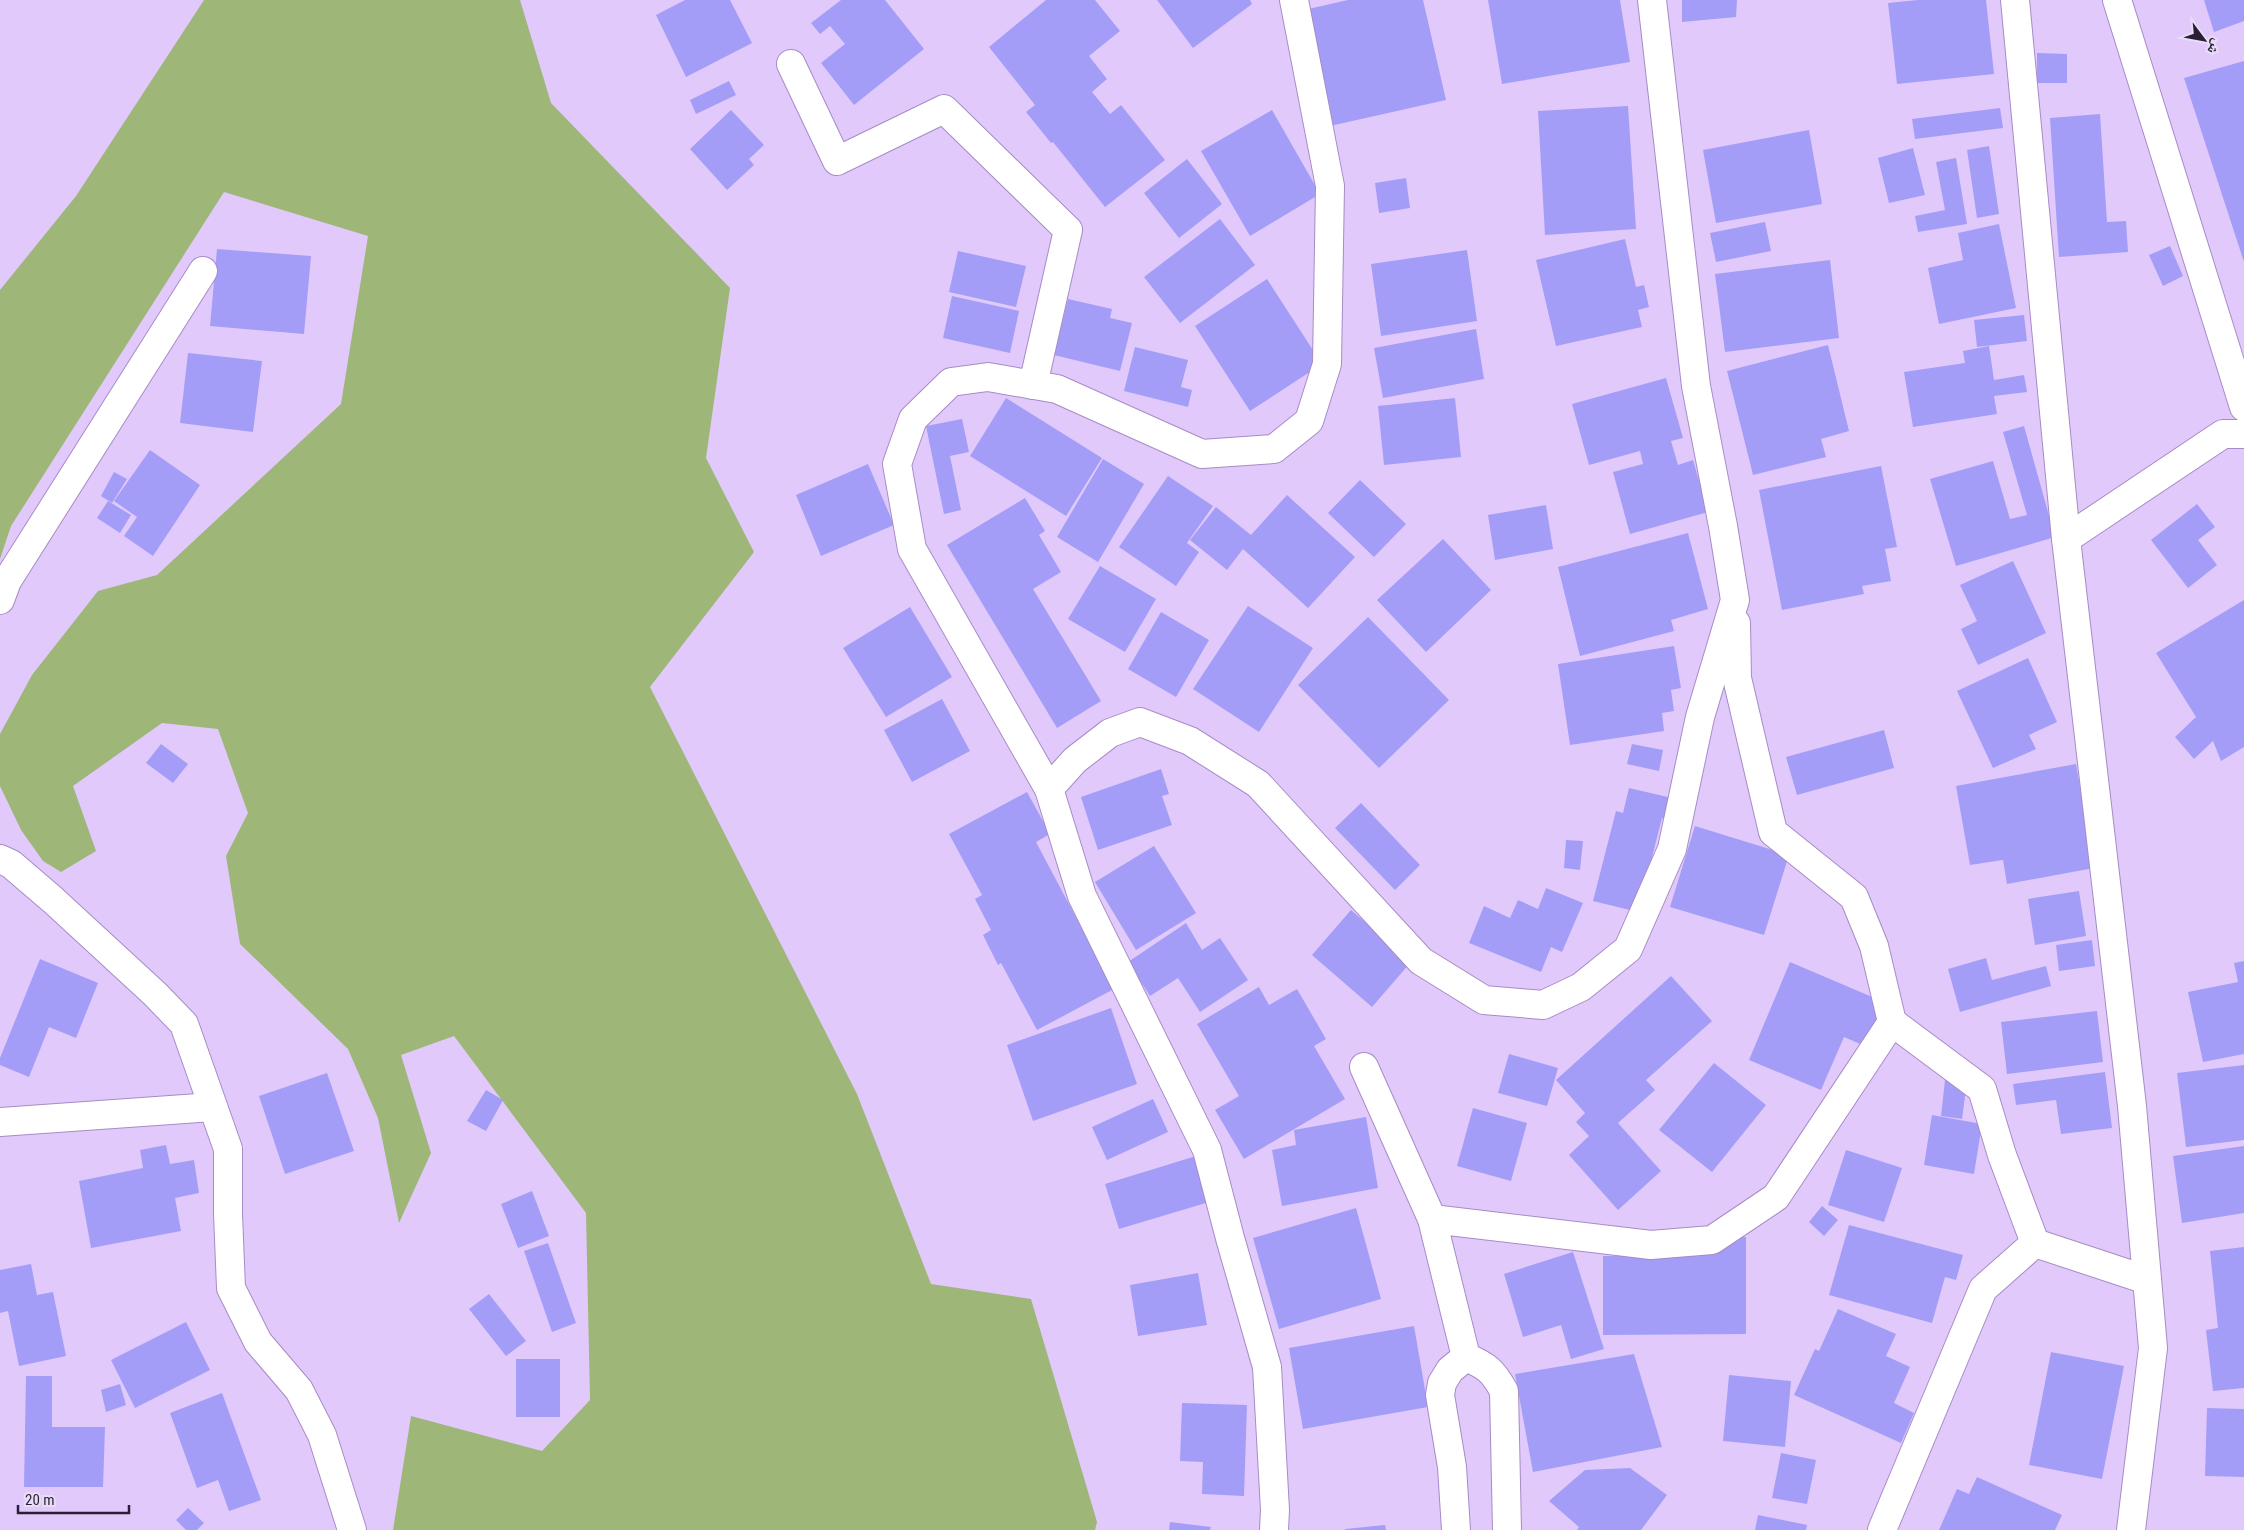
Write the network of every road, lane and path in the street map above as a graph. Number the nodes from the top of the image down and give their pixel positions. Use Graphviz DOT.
graph roads {
  1 [pos="1294,0"];
  2 [pos="1652,0"];
  3 [pos="2015,0"];
  4 [pos="2117,0"];
  5 [pos="791,64"];
  6 [pos="203,271"];
  7 [pos="1033,385"];
  8 [pos="2244,409"];
  9 [pos="2234,434"];
  10 [pos="2066,539"];
  11 [pos="0,600"];
  12 [pos="1735,600"];
  13 [pos="1049,790"];
  14 [pos="0,837"];
  15 [pos="5,862"];
  16 [pos="1892,1022"];
  17 [pos="1364,1067"];
  18 [pos="213,1107"];
  19 [pos="0,1122"];
  20 [pos="1432,1218"];
  21 [pos="2035,1243"];
  22 [pos="2147,1280"];
  23 [pos="1466,1357"];
  24 [pos="352,1530"];
  25 [pos="1274,1530"];
  26 [pos="1456,1530"];
  27 [pos="1508,1530"];
  28 [pos="1882,1530"];
  29 [pos="2131,1530"];
  1 -- 7 [label="street"];
  2 -- 12 [label="street"];
  3 -- 10 [label="street"];
  4 -- 8 [label="street"];
  5 -- 7 [label="street"];
  6 -- 11 [label="street"];
  7 -- 13 [label="street"];
  8 -- 9 [label="street"];
  9 -- 10 [label="street"];
  10 -- 22 [label="street"];
  12 -- 13 [label="street"];
  12 -- 16 [label="street"];
  13 -- 25 [label="street"];
  14 -- 15 [label="street"];
  15 -- 18 [label="street"];
  16 -- 20 [label="street"];
  16 -- 21 [label="street"];
  17 -- 20 [label="street"];
  18 -- 19 [label="street"];
  18 -- 24 [label="street"];
  20 -- 23 [label="street"];
  21 -- 22 [label="street"];
  21 -- 28 [label="street"];
  22 -- 29 [label="street"];
  23 -- 26 [label="street"];
  23 -- 27 [label="street"];
}
